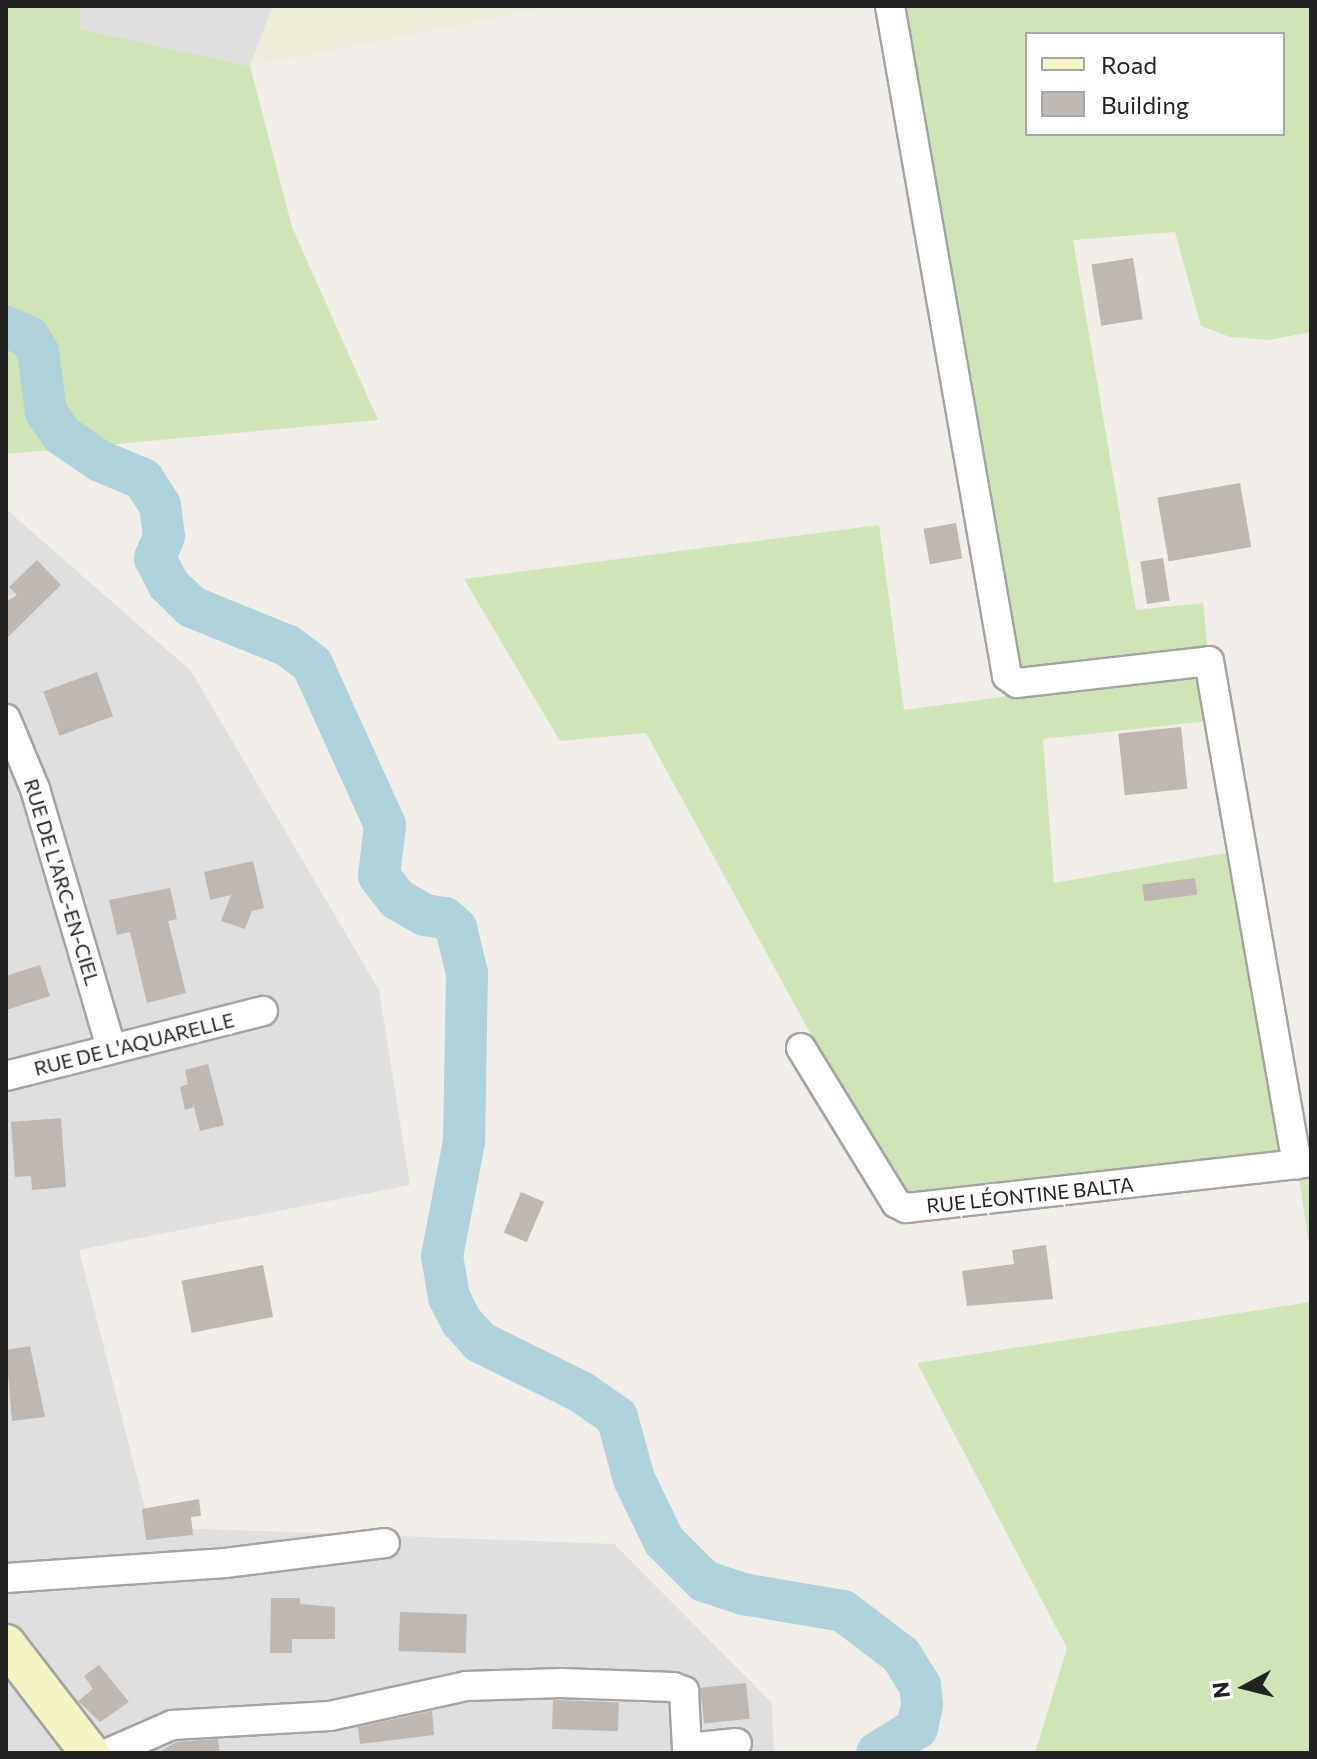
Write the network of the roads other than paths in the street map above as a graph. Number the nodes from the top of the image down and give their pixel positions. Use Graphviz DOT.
graph roads {
  1 [pos="890,6"];
  2 [pos="6,719"];
  3 [pos="263,1011"];
  4 [pos="111,1048"];
  5 [pos="801,1048"];
  6 [pos="6,1076"];
  7 [pos="1304,1163"];
  8 [pos="385,1543"];
  9 [pos="6,1578"];
  10 [pos="6,1644"];
  11 [pos="737,1743"];
  12 [pos="90,1753"];
  13 [pos="108,1753"];
  1 -- 7 [label="street, RUE LÉONTINE BALTA"];
  2 -- 4 [label="street, RUE DE L'ARC-EN-CIEL"];
  3 -- 4 [label="street, RUE DE L'AQUARELLE"];
  4 -- 6 [label="street, RUE DE L'AQUARELLE"];
  5 -- 7 [label="street, RUE LÉONTINE BALTA"];
  8 -- 9 [label="street"];
  10 -- 12 [label="street"];
  11 -- 13 [label="street"];
}
